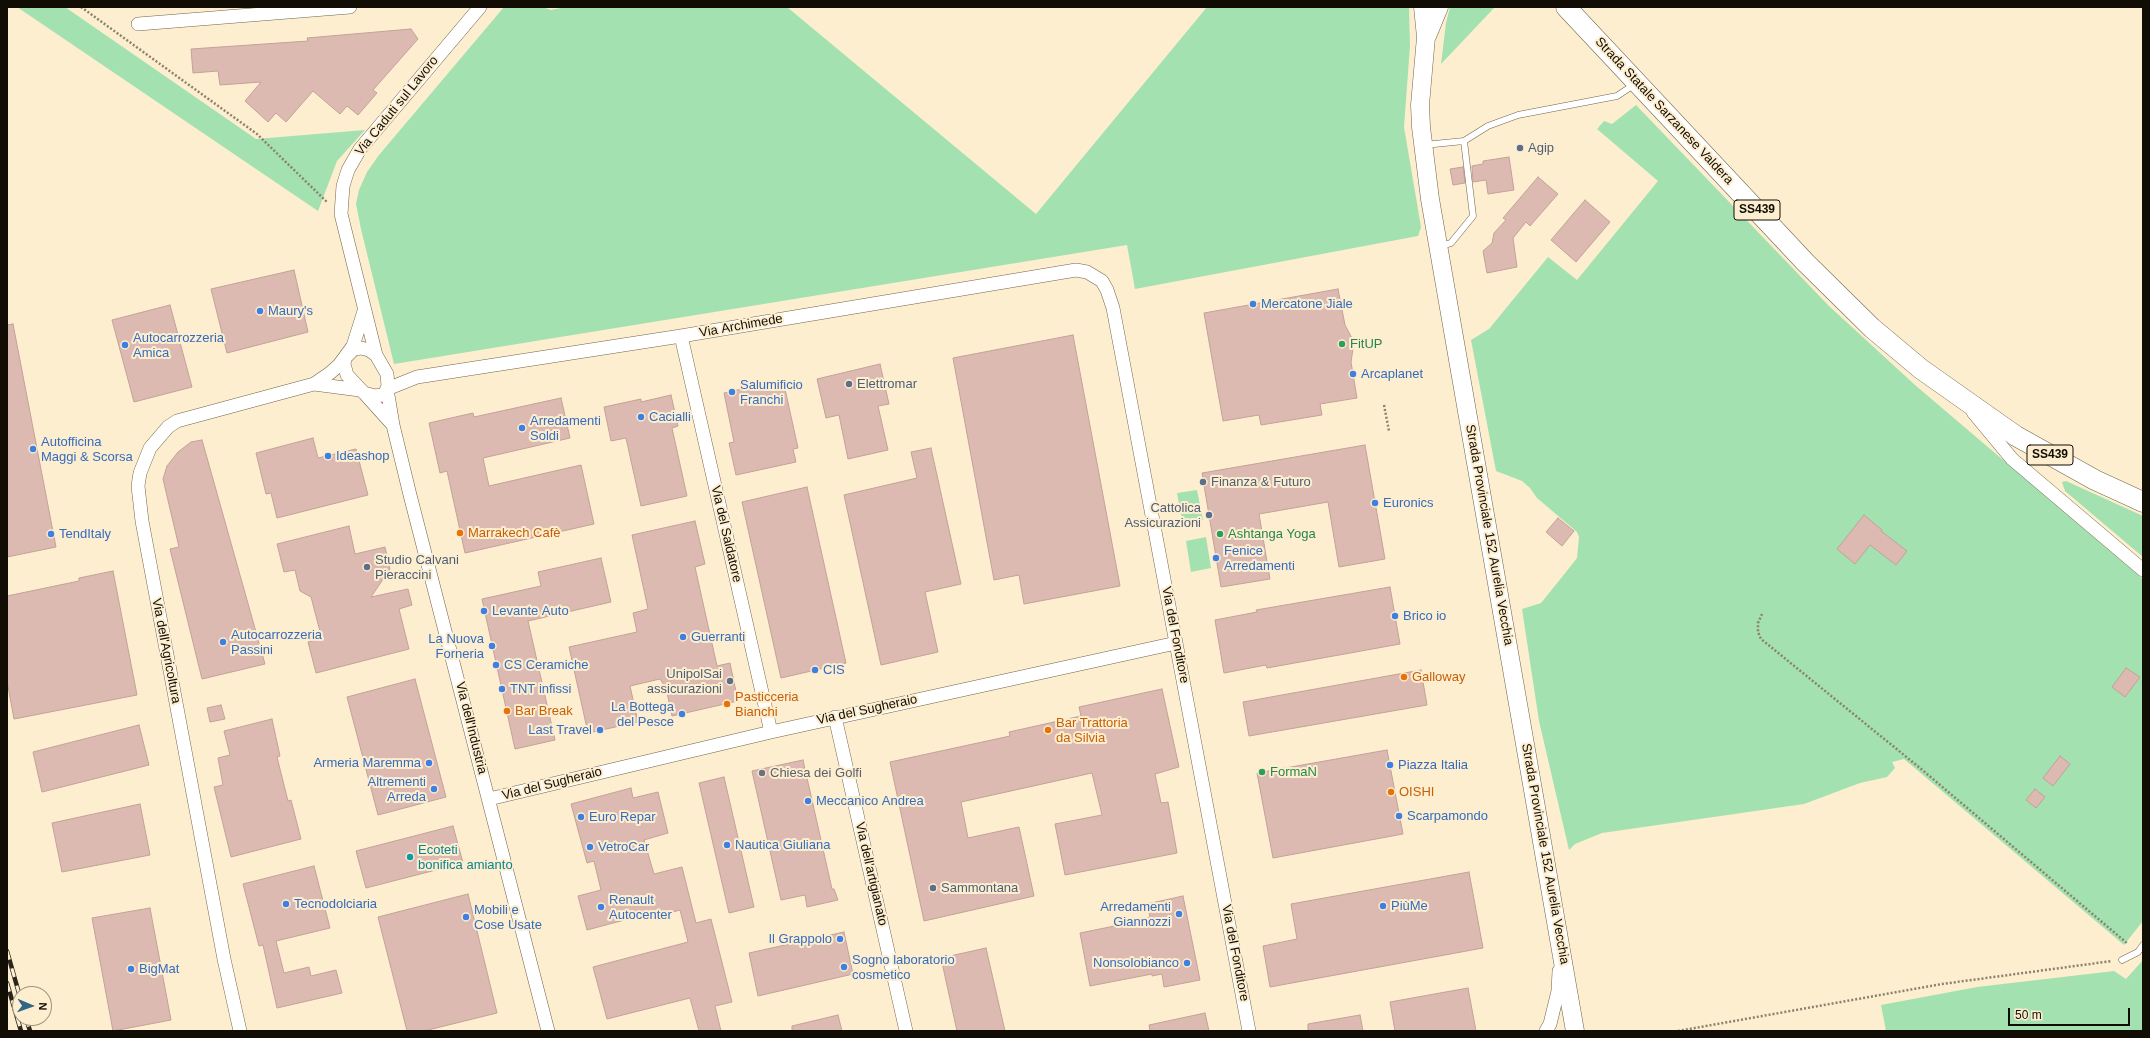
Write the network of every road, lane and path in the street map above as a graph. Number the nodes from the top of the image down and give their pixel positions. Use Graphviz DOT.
graph roads {
  1 [pos="81,7"];
  2 [pos="350,7"];
  3 [pos="480,7"];
  4 [pos="1423,7"];
  5 [pos="1439,7"];
  6 [pos="1566,7"];
  7 [pos="298,9"];
  8 [pos="138,24"];
  9 [pos="1426,37"];
  10 [pos="1637,83"];
  11 [pos="1464,141"];
  12 [pos="1422,145"];
  13 [pos="341,214"];
  14 [pos="1437,246"];
  15 [pos="1064,271"];
  16 [pos="364,311"];
  17 [pos="681,336"];
  18 [pos="376,355"];
  19 [pos="345,358"];
  20 [pos="384,369"];
  21 [pos="417,377"];
  22 [pos="314,384"];
  23 [pos="387,389"];
  24 [pos="362,391"];
  25 [pos="1962,399"];
  26 [pos="1384,405"];
  27 [pos="393,426"];
  28 [pos="1388,431"];
  29 [pos="2143,502"];
  30 [pos="2143,570"];
  31 [pos="1762,614"];
  32 [pos="1176,643"];
  33 [pos="835,717"];
  34 [pos="771,732"];
  35 [pos="489,799"];
  36 [pos="1560,941"];
  37 [pos="2143,945"];
  38 [pos="2138,952"];
  39 [pos="2122,960"];
  40 [pos="240,1031"];
  41 [pos="548,1031"];
  42 [pos="906,1031"];
  43 [pos="1249,1031"];
  44 [pos="1546,1031"];
  45 [pos="1576,1031"];
  46 [pos="1678,1031"];
  1 -- 13 [label="path"];
  2 -- 7 [label="street"];
  3 -- 13 [label="street, Via Caduti sul Lavoro"];
  4 -- 9 [label="main road, Strada Provinciale 152 Aurelia Vecchia"];
  5 -- 9 [label="main road, Strada Provinciale 152 Aurelia Vecchia"];
  6 -- 10 [label="main road, Strada Statale Sarzanese Valdera / SS439"];
  7 -- 8 [label="street"];
  9 -- 12 [label="main road, Strada Provinciale 152 Aurelia Vecchia"];
  10 -- 11 [label="lane"];
  10 -- 25 [label="main road, Strada Statale Sarzanese Valdera / SS439"];
  11 -- 12 [label="lane"];
  11 -- 14 [label="lane"];
  12 -- 14 [label="main road, Strada Provinciale 152 Aurelia Vecchia"];
  13 -- 16 [label="street, Via Caduti sul Lavoro"];
  14 -- 36 [label="main road, Strada Provinciale 152 Aurelia Vecchia"];
  15 -- 17 [label="street, Via Archimede"];
  15 -- 32 [label="street, Via del Fonditore"];
  16 -- 18 [label="street, Via Caduti sul Lavoro"];
  16 -- 19 [label="street, Via Caduti sul Lavoro"];
  17 -- 21 [label="street, Via Archimede"];
  17 -- 34 [label="street, Via del Saldatore"];
  18 -- 19 [label="street"];
  18 -- 20 [label="street, Via Caduti sul Lavoro"];
  19 -- 22 [label="street, Via dell'Agricoltura"];
  19 -- 24 [label="street"];
  20 -- 21 [label="street, Via Archimede"];
  20 -- 23 [label="street, Via Caduti sul Lavoro"];
  21 -- 23 [label="street, Via Archimede"];
  22 -- 24 [label="street, Via dell'Agricoltura"];
  22 -- 40 [label="street, Via dell'Agricoltura"];
  23 -- 24 [label="street"];
  23 -- 27 [label="street, Via dell'Industria"];
  24 -- 27 [label="street, Via dell'Industria"];
  25 -- 29 [label="main road, Strada Statale Sarzanese Valdera / SS439"];
  25 -- 30 [label="street"];
  26 -- 28 [label="path"];
  27 -- 35 [label="street, Via dell'Industria"];
  31 -- 38 [label="path"];
  32 -- 33 [label="street, Via del Sugheraio"];
  32 -- 43 [label="street, Via del Fonditore"];
  33 -- 34 [label="street, Via del Sugheraio"];
  33 -- 42 [label="street, Via dell'artigianato"];
  34 -- 35 [label="street, Via del Sugheraio"];
  35 -- 41 [label="street, Via dell'Industria"];
  36 -- 44 [label="street"];
  36 -- 45 [label="main road, Strada Provinciale 152 Aurelia Vecchia"];
  37 -- 38 [label="lane"];
  38 -- 39 [label="lane"];
  39 -- 46 [label="path"];
}
